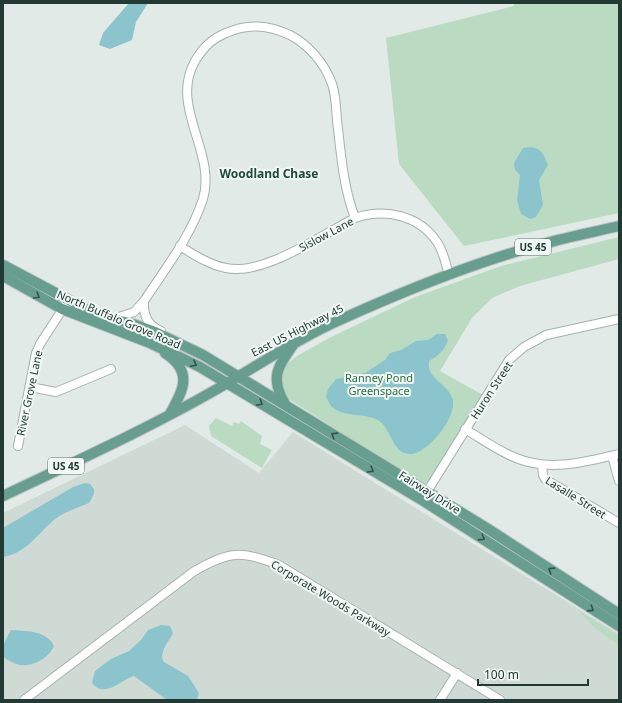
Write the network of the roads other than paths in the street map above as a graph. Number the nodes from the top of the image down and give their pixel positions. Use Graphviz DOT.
graph roads {
  1 [pos="355,218"];
  2 [pos="619,226"];
  3 [pos="180,246"];
  4 [pos="3,265"];
  5 [pos="449,274"];
  6 [pos="3,276"];
  7 [pos="144,301"];
  8 [pos="65,305"];
  9 [pos="108,319"];
  10 [pos="619,319"];
  11 [pos="150,343"];
  12 [pos="294,344"];
  13 [pos="191,349"];
  14 [pos="111,369"];
  15 [pos="238,376"];
  16 [pos="227,383"];
  17 [pos="30,387"];
  18 [pos="286,406"];
  19 [pos="170,414"];
  20 [pos="465,429"];
  21 [pos="18,446"];
  22 [pos="616,455"];
  23 [pos="542,465"];
  24 [pos="619,482"];
  25 [pos="3,496"];
  26 [pos="424,496"];
  27 [pos="619,523"];
  28 [pos="619,614"];
  29 [pos="619,626"];
  30 [pos="456,673"];
  31 [pos="24,700"];
  32 [pos="440,700"];
  33 [pos="500,700"];
  1 -- 3 [label="street, Sislow Lane"];
  1 -- 3 [label="street"];
  1 -- 5 [label="street, Sislow Lane"];
  2 -- 5 [label="main road, East US Highway 45 / US 45"];
  3 -- 7 [label="street"];
  4 -- 8 [label="main road, North Buffalo Grove Road"];
  5 -- 12 [label="main road, East US Highway 45 / US 45"];
  6 -- 8 [label="main road, North Buffalo Grove Road, one-way"];
  7 -- 9 [label="street"];
  7 -- 13 [label="street"];
  8 -- 9 [label="main road, North Buffalo Grove Road"];
  8 -- 11 [label="main road, North Buffalo Grove Road"];
  8 -- 17 [label="street, River Grove Lane"];
  9 -- 13 [label="main road, North Buffalo Grove Road"];
  10 -- 20 [label="street, Huron Street"];
  11 -- 16 [label="main road, North Buffalo Grove Road, one-way"];
  11 -- 19 [label="main road"];
  12 -- 15 [label="main road, East US Highway 45 / US 45"];
  12 -- 18 [label="main road"];
  13 -- 15 [label="main road, North Buffalo Grove Road"];
  14 -- 17 [label="street"];
  15 -- 16 [label="main road, East US Highway 45 / US 45"];
  15 -- 18 [label="main road, Fairway Drive"];
  16 -- 19 [label="main road, East US Highway 45 / US 45"];
  16 -- 26 [label="main road, Fairway Drive, one-way"];
  17 -- 21 [label="street, River Grove Lane"];
  26 -- 18 [label="main road, Fairway Drive, one-way"];
  19 -- 25 [label="main road, East US Highway 45 / US 45"];
  20 -- 23 [label="street"];
  20 -- 26 [label="street, Huron Street"];
  22 -- 23 [label="street"];
  22 -- 24 [label="street"];
  23 -- 27 [label="street, Lasalle Street"];
  28 -- 26 [label="main road, Fairway Drive, one-way"];
  26 -- 29 [label="main road, Fairway Drive, one-way"];
  30 -- 31 [label="street, Corporate Woods Parkway"];
  30 -- 32 [label="street"];
  30 -- 33 [label="street, Corporate Woods Parkway"];
}
